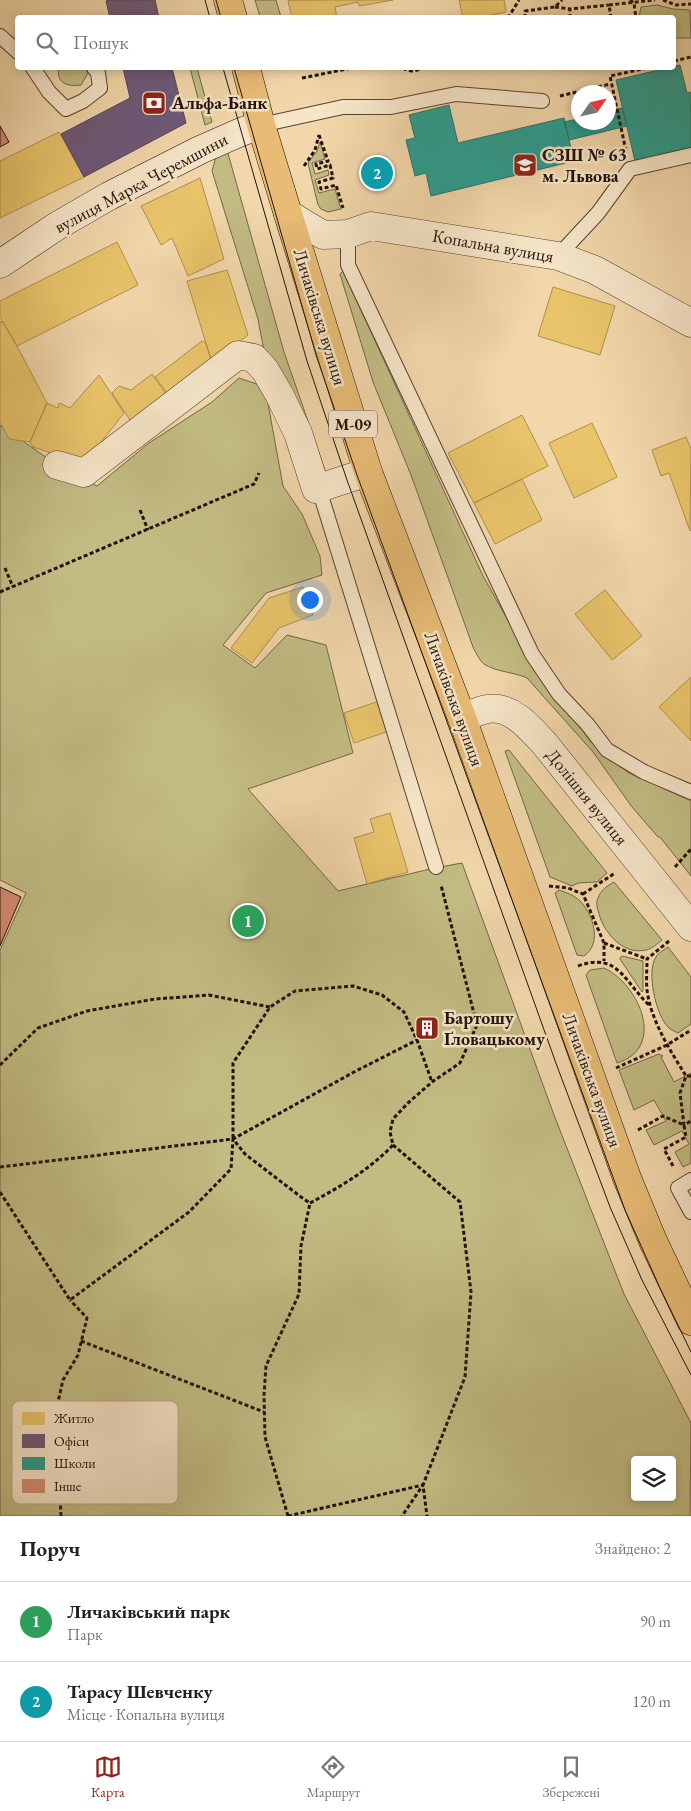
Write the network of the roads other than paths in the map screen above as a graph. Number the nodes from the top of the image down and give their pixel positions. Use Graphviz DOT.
graph roads {
  1 [pos="228,0"];
  2 [pos="232,15"];
  3 [pos="0,36"];
  4 [pos="15,49"];
  5 [pos="35,70"];
  6 [pos="96,70"];
  7 [pos="247,70"];
  8 [pos="542,101"];
  9 [pos="261,125"];
  10 [pos="691,155"];
  11 [pos="288,214"];
  12 [pos="342,223"];
  13 [pos="558,256"];
  14 [pos="0,264"];
  15 [pos="691,323"];
  16 [pos="57,465"];
  17 [pos="368,472"];
  18 [pos="316,489"];
  19 [pos="462,718"];
  20 [pos="691,792"];
  21 [pos="436,867"];
  22 [pos="691,927"];
  23 [pos="691,1180"];
  24 [pos="691,1212"];
  25 [pos="691,1320"];
  1 -- 2 [label="main road"];
  3 -- 4 [label="lane"];
  5 -- 6 [label="lane"];
  7 -- 9 [label="main road, Личаківська вулиця / М-09"];
  8 -- 9 [label="lane"];
  9 -- 11 [label="main road, Личаківська вулиця / М-09"];
  9 -- 14 [label="street, вулиця Марка Черемшини"];
  10 -- 13 [label="lane"];
  11 -- 12 [label="street, Копальна вулиця"];
  11 -- 17 [label="main road, Личаківська вулиця / М-09"];
  12 -- 13 [label="street, Копальна вулиця"];
  12 -- 20 [label="lane"];
  13 -- 15 [label="street, Копальна вулиця"];
  16 -- 18 [label="street"];
  17 -- 18 [label="street"];
  17 -- 19 [label="main road, Личаківська вулиця / М-09"];
  18 -- 21 [label="lane"];
  19 -- 22 [label="street, Долішня вулиця"];
  19 -- 25 [label="main road, Личаківська вулиця / М-09"];
  23 -- 24 [label="lane"];
}
